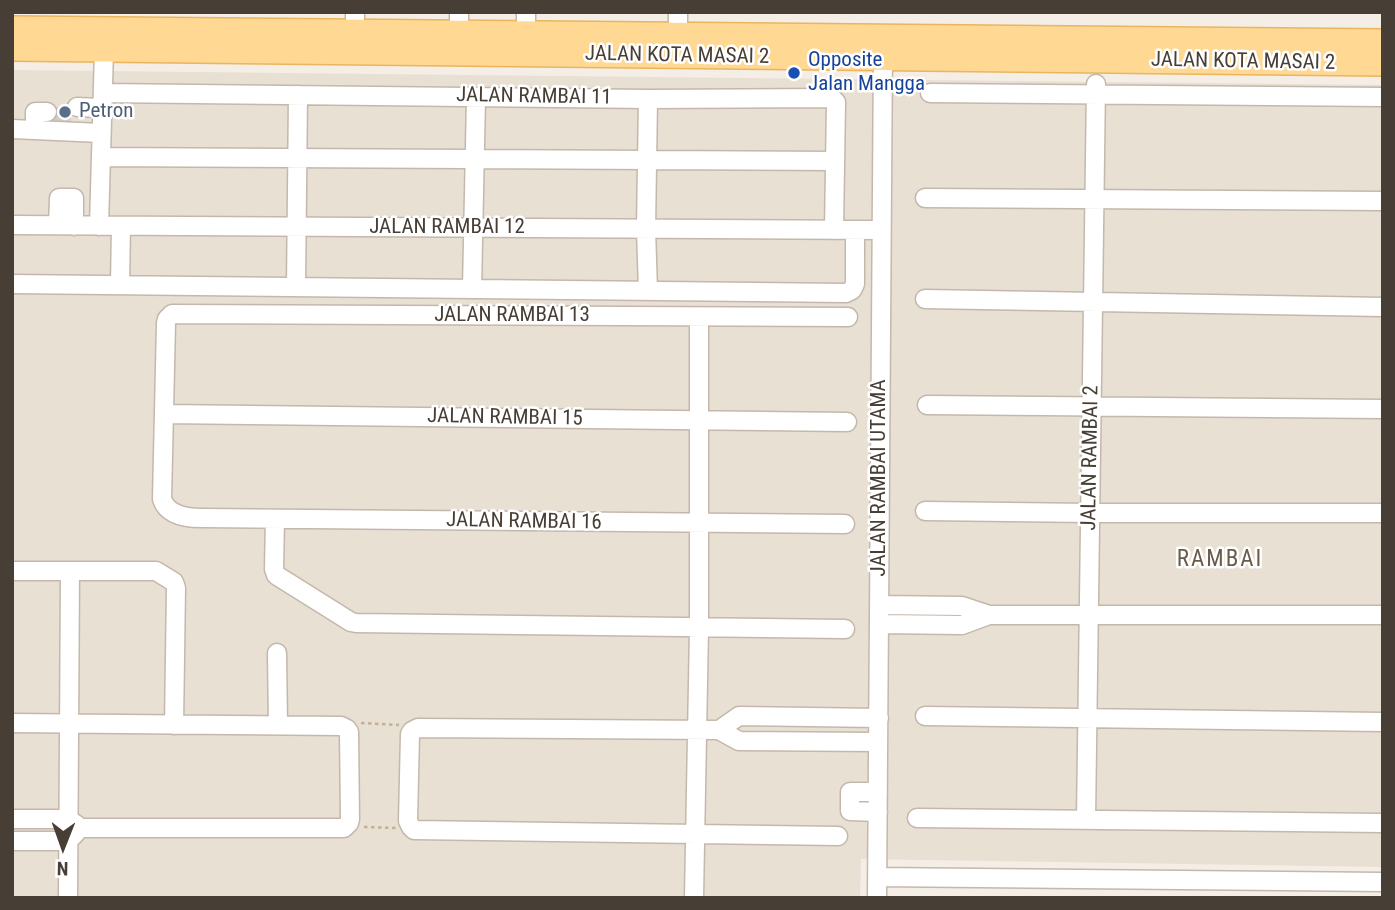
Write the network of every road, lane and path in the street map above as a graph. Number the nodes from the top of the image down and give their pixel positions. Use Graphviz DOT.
graph roads {
  1 [pos="338,12"];
  2 [pos="377,12"];
  3 [pos="459,22"];
  4 [pos="526,23"];
  5 [pos="678,23"];
  6 [pos="12,28"];
  7 [pos="307,31"];
  8 [pos="355,32"];
  9 [pos="400,32"];
  10 [pos="1383,41"];
  11 [pos="883,47"];
  12 [pos="12,49"];
  13 [pos="104,50"];
  14 [pos="1274,51"];
  15 [pos="1383,64"];
  16 [pos="1095,90"];
  17 [pos="929,93"];
  18 [pos="298,95"];
  19 [pos="476,97"];
  20 [pos="1383,97"];
  21 [pos="648,99"];
  22 [pos="51,112"];
  23 [pos="77,112"];
  24 [pos="102,113"];
  25 [pos="12,130"];
  26 [pos="35,130"];
  27 [pos="101,157"];
  28 [pos="297,158"];
  29 [pos="475,159"];
  30 [pos="647,160"];
  31 [pos="835,161"];
  32 [pos="925,198"];
  33 [pos="1095,200"];
  34 [pos="1383,201"];
  35 [pos="12,225"];
  36 [pos="99,226"];
  37 [pos="121,226"];
  38 [pos="297,227"];
  39 [pos="473,228"];
  40 [pos="646,229"];
  41 [pos="834,230"];
  42 [pos="855,230"];
  43 [pos="881,230"];
  44 [pos="12,284"];
  45 [pos="120,285"];
  46 [pos="296,287"];
  47 [pos="472,289"];
  48 [pos="648,291"];
  49 [pos="926,299"];
  50 [pos="1093,302"];
  51 [pos="1383,307"];
  52 [pos="699,317"];
  53 [pos="848,317"];
  54 [pos="927,405"];
  55 [pos="1091,406"];
  56 [pos="1383,409"];
  57 [pos="164,414"];
  58 [pos="699,421"];
  59 [pos="847,422"];
  60 [pos="925,511"];
  61 [pos="1090,513"];
  62 [pos="1383,513"];
  63 [pos="275,519"];
  64 [pos="699,523"];
  65 [pos="845,524"];
  66 [pos="12,571"];
  67 [pos="70,572"];
  68 [pos="879,605"];
  69 [pos="989,615"];
  70 [pos="1088,615"];
  71 [pos="1383,615"];
  72 [pos="879,624"];
  73 [pos="699,628"];
  74 [pos="845,629"];
  75 [pos="276,653"];
  76 [pos="925,716"];
  77 [pos="778,717"];
  78 [pos="878,718"];
  79 [pos="1087,718"];
  80 [pos="69,722"];
  81 [pos="1383,722"];
  82 [pos="12,723"];
  83 [pos="356,723"];
  84 [pos="393,723"];
  85 [pos="174,724"];
  86 [pos="278,725"];
  87 [pos="698,730"];
  88 [pos="719,730"];
  89 [pos="778,741"];
  90 [pos="878,742"];
  91 [pos="878,792"];
  92 [pos="878,812"];
  93 [pos="918,818"];
  94 [pos="12,819"];
  95 [pos="1086,820"];
  96 [pos="1383,823"];
  97 [pos="355,827"];
  98 [pos="394,828"];
  99 [pos="72,829"];
  100 [pos="695,835"];
  101 [pos="838,836"];
  102 [pos="12,841"];
  103 [pos="877,877"];
  104 [pos="1383,882"];
  105 [pos="68,898"];
  106 [pos="694,898"];
  107 [pos="877,898"];
  1 -- 7 [label="main road"];
  2 -- 9 [label="main road"];
  3 -- 4 [label="main road, JALAN KOTA MASAI 2"];
  3 -- 9 [label="main road, JALAN KOTA MASAI 2"];
  4 -- 5 [label="main road, JALAN KOTA MASAI 2"];
  5 -- 11 [label="main road, JALAN KOTA MASAI 2"];
  6 -- 7 [label="main road, JALAN KOTA MASAI 2"];
  7 -- 8 [label="main road, JALAN KOTA MASAI 2"];
  8 -- 9 [label="main road, JALAN KOTA MASAI 2"];
  8 -- 11 [label="main road, JALAN KOTA MASAI 2"];
  8 -- 13 [label="main road, JALAN KOTA MASAI 2"];
  10 -- 14 [label="main road, JALAN KOTA MASAI 2"];
  11 -- 14 [label="main road, JALAN KOTA MASAI 2"];
  11 -- 43 [label="street, JALAN RAMBAI UTAMA"];
  12 -- 13 [label="main road, JALAN KOTA MASAI 2"];
  13 -- 24 [label="street"];
  14 -- 15 [label="main road, JALAN KOTA MASAI 2"];
  16 -- 17 [label="street"];
  16 -- 20 [label="street"];
  16 -- 33 [label="street, JALAN RAMBAI 2"];
  18 -- 19 [label="street, JALAN RAMBAI 11"];
  18 -- 24 [label="street, JALAN RAMBAI 11"];
  18 -- 28 [label="street"];
  19 -- 21 [label="street, JALAN RAMBAI 11"];
  19 -- 29 [label="street"];
  21 -- 30 [label="street"];
  21 -- 31 [label="street, JALAN RAMBAI 11"];
  22 -- 26 [label="street"];
  23 -- 24 [label="street"];
  24 -- 26 [label="street"];
  24 -- 27 [label="street"];
  25 -- 26 [label="street"];
  27 -- 28 [label="street"];
  27 -- 36 [label="street"];
  28 -- 29 [label="street"];
  28 -- 38 [label="street"];
  29 -- 30 [label="street"];
  29 -- 39 [label="street"];
  30 -- 31 [label="street"];
  30 -- 40 [label="street"];
  31 -- 41 [label="street, JALAN RAMBAI 11"];
  32 -- 33 [label="street"];
  33 -- 34 [label="street"];
  33 -- 50 [label="street, JALAN RAMBAI 2"];
  35 -- 36 [label="street, JALAN RAMBAI 12"];
  36 -- 37 [label="street, JALAN RAMBAI 12"];
  37 -- 38 [label="street, JALAN RAMBAI 12"];
  37 -- 45 [label="street"];
  38 -- 39 [label="street, JALAN RAMBAI 12"];
  38 -- 46 [label="street"];
  39 -- 40 [label="street, JALAN RAMBAI 12"];
  39 -- 47 [label="street"];
  40 -- 41 [label="street, JALAN RAMBAI 12"];
  40 -- 48 [label="street"];
  41 -- 42 [label="street, JALAN RAMBAI 12"];
  42 -- 43 [label="street, JALAN RAMBAI 12"];
  42 -- 48 [label="street"];
  43 -- 68 [label="street, JALAN RAMBAI UTAMA"];
  44 -- 45 [label="street"];
  45 -- 46 [label="street"];
  46 -- 47 [label="street"];
  47 -- 48 [label="street"];
  49 -- 50 [label="street"];
  50 -- 51 [label="street"];
  50 -- 55 [label="street, JALAN RAMBAI 2"];
  52 -- 53 [label="street, JALAN RAMBAI 13"];
  52 -- 57 [label="street, JALAN RAMBAI 13"];
  52 -- 58 [label="street"];
  54 -- 55 [label="street"];
  55 -- 56 [label="street"];
  55 -- 61 [label="street, JALAN RAMBAI 2"];
  57 -- 58 [label="street, JALAN RAMBAI 15"];
  57 -- 63 [label="street, JALAN RAMBAI 16"];
  58 -- 59 [label="street, JALAN RAMBAI 15"];
  58 -- 64 [label="street"];
  60 -- 61 [label="street"];
  61 -- 62 [label="street"];
  61 -- 70 [label="street, JALAN RAMBAI 2"];
  63 -- 64 [label="street, JALAN RAMBAI 16"];
  63 -- 73 [label="street"];
  64 -- 65 [label="street, JALAN RAMBAI 16"];
  64 -- 73 [label="street"];
  66 -- 67 [label="street"];
  67 -- 80 [label="street"];
  67 -- 85 [label="street"];
  68 -- 69 [label="street"];
  68 -- 72 [label="street, JALAN RAMBAI UTAMA"];
  69 -- 70 [label="street"];
  69 -- 72 [label="street"];
  70 -- 71 [label="street"];
  70 -- 79 [label="street, JALAN RAMBAI 2"];
  72 -- 78 [label="street, JALAN RAMBAI UTAMA"];
  73 -- 74 [label="street"];
  73 -- 87 [label="street"];
  75 -- 86 [label="street"];
  76 -- 79 [label="street"];
  77 -- 78 [label="street"];
  77 -- 88 [label="street"];
  77 -- 89 [label="street"];
  78 -- 90 [label="street, JALAN RAMBAI UTAMA"];
  79 -- 81 [label="street"];
  79 -- 95 [label="street, JALAN RAMBAI 2"];
  80 -- 82 [label="street"];
  80 -- 85 [label="street"];
  80 -- 99 [label="street"];
  83 -- 84 [label="path"];
  85 -- 86 [label="street"];
  86 -- 99 [label="street"];
  87 -- 88 [label="street"];
  87 -- 100 [label="street"];
  87 -- 100 [label="street"];
  88 -- 89 [label="street"];
  89 -- 90 [label="street"];
  90 -- 91 [label="street, JALAN RAMBAI UTAMA"];
  91 -- 92 [label="street, JALAN RAMBAI UTAMA"];
  91 -- 92 [label="street"];
  92 -- 103 [label="street, JALAN RAMBAI UTAMA"];
  93 -- 95 [label="street"];
  94 -- 99 [label="street"];
  95 -- 96 [label="street"];
  97 -- 98 [label="path"];
  99 -- 102 [label="street"];
  99 -- 105 [label="street"];
  100 -- 101 [label="street"];
  100 -- 106 [label="street"];
  103 -- 104 [label="street"];
  103 -- 107 [label="street, JALAN RAMBAI UTAMA"];
}
